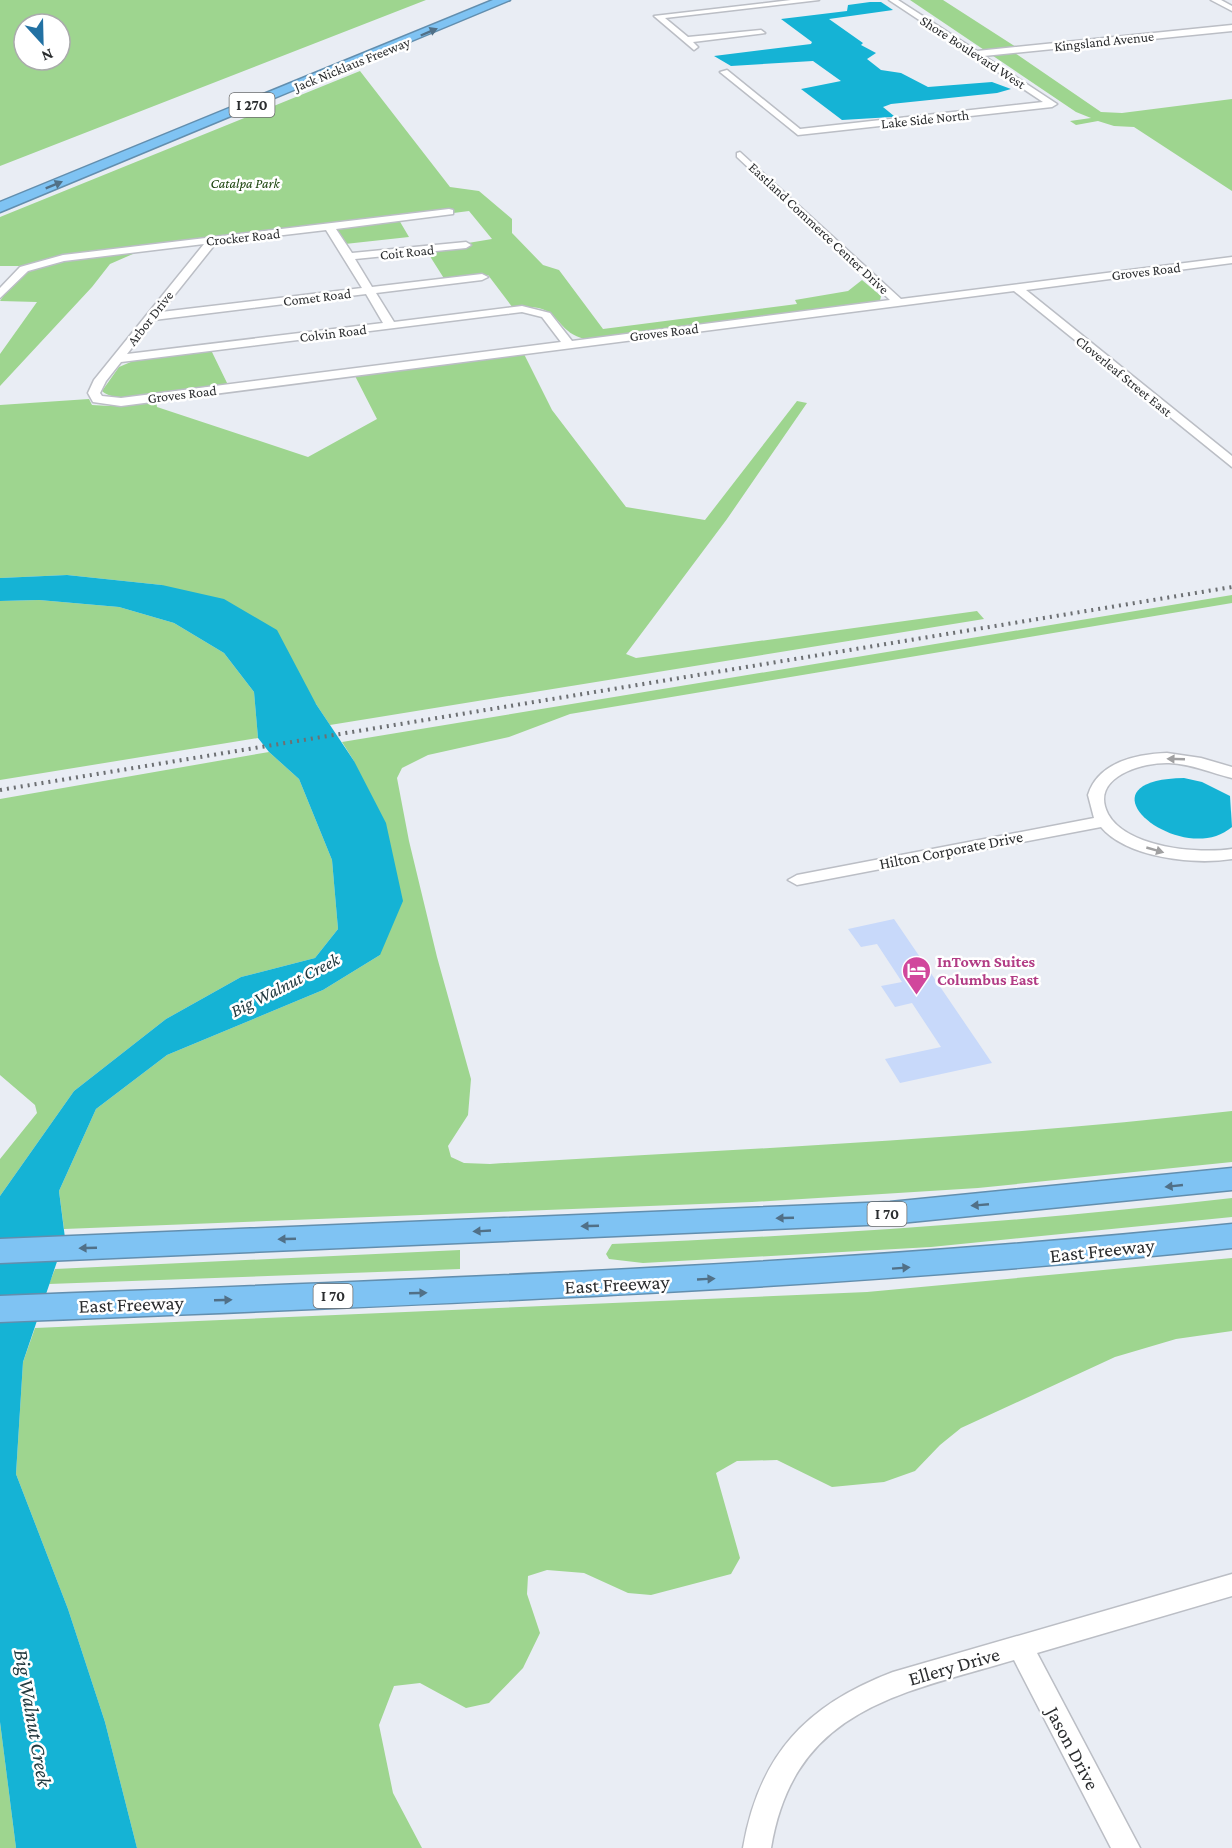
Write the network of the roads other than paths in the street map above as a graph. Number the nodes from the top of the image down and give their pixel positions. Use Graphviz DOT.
graph roads {
  1 [pos="468,0"];
  2 [pos="504,0"];
  3 [pos="815,0"];
  4 [pos="893,0"];
  5 [pos="1215,0"];
  6 [pos="728,8"];
  7 [pos="1232,9"];
  8 [pos="737,15"];
  9 [pos="746,22"];
  10 [pos="1232,28"];
  11 [pos="686,40"];
  12 [pos="694,47"];
  13 [pos="976,54"];
  14 [pos="724,72"];
  15 [pos="1052,104"];
  16 [pos="186,115"];
  17 [pos="740,155"];
  18 [pos="0,207"];
  19 [pos="449,212"];
  20 [pos="330,227"];
  21 [pos="213,240"];
  22 [pos="466,245"];
  23 [pos="348,257"];
  24 [pos="1232,260"];
  25 [pos="482,277"];
  26 [pos="1016,287"];
  27 [pos="368,291"];
  28 [pos="0,295"];
  29 [pos="898,302"];
  30 [pos="152,317"];
  31 [pos="390,325"];
  32 [pos="568,344"];
  33 [pos="120,357"];
  34 [pos="97,399"];
  35 [pos="1232,464"];
  36 [pos="1232,773"];
  37 [pos="1106,821"];
  38 [pos="1232,854"];
  39 [pos="797,880"];
  40 [pos="1232,1179"];
  41 [pos="1232,1236"];
  42 [pos="0,1251"];
  43 [pos="0,1309"];
  44 [pos="1232,1585"];
  45 [pos="1020,1647"];
  46 [pos="757,1848"];
  47 [pos="1126,1848"];
  1 -- 16 [label="highway, Jack Nicklaus Freeway / I 270"];
  18 -- 2 [label="highway, Jack Nicklaus Freeway / I 270, one-way"];
  3 -- 6 [label="street"];
  4 -- 13 [label="street, Shore Boulevard West"];
  5 -- 7 [label="street"];
  6 -- 8 [label="street"];
  6 -- 11 [label="street"];
  9 -- 11 [label="street"];
  10 -- 13 [label="street, Kingsland Avenue"];
  11 -- 12 [label="street"];
  13 -- 15 [label="street, Shore Boulevard West"];
  14 -- 15 [label="street, Lake Side North"];
  17 -- 29 [label="street, Eastland Commerce Center Drive"];
  19 -- 20 [label="street, Crocker Road"];
  20 -- 21 [label="street, Crocker Road"];
  20 -- 23 [label="street"];
  21 -- 28 [label="street, Crocker Road"];
  21 -- 30 [label="street, Arbor Drive"];
  22 -- 23 [label="street, Coit Road"];
  23 -- 27 [label="street"];
  24 -- 26 [label="street, Groves Road"];
  25 -- 27 [label="street, Comet Road"];
  26 -- 29 [label="street, Groves Road"];
  26 -- 35 [label="street, Cloverleaf Street East"];
  27 -- 30 [label="street, Comet Road"];
  27 -- 31 [label="street"];
  29 -- 32 [label="street, Groves Road"];
  30 -- 33 [label="street, Arbor Drive"];
  31 -- 32 [label="street, Colvin Road"];
  31 -- 33 [label="street, Colvin Road"];
  32 -- 34 [label="street, Groves Road"];
  33 -- 34 [label="street, Arbor Drive"];
  36 -- 37 [label="street, one-way"];
  37 -- 38 [label="street, one-way"];
  37 -- 39 [label="street, Hilton Corporate Drive"];
  40 -- 42 [label="highway, I 70, one-way"];
  43 -- 41 [label="highway, East Freeway / I 70, one-way"];
  44 -- 45 [label="street, Ellery Drive"];
  45 -- 46 [label="street, Ellery Drive"];
  45 -- 47 [label="street, Jason Drive"];
}
